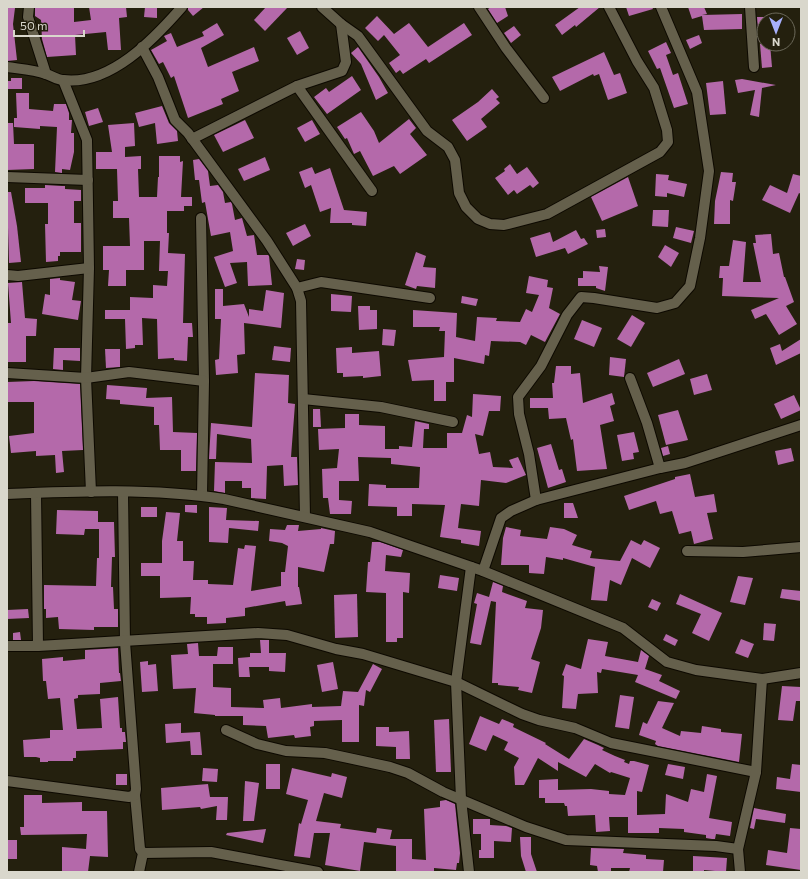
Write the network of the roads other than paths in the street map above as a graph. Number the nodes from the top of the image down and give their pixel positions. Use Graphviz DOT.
graph roads {
  1 [pos="29,7"];
  2 [pos="182,7"];
  3 [pos="322,7"];
  4 [pos="479,7"];
  5 [pos="608,7"];
  6 [pos="661,7"];
  7 [pos="750,7"];
  8 [pos="341,24"];
  9 [pos="142,47"];
  10 [pos="7,67"];
  11 [pos="754,67"];
  12 [pos="46,74"];
  13 [pos="63,80"];
  14 [pos="298,86"];
  15 [pos="544,98"];
  16 [pos="192,139"];
  17 [pos="7,178"];
  18 [pos="88,180"];
  19 [pos="372,191"];
  20 [pos="201,218"];
  21 [pos="89,268"];
  22 [pos="7,274"];
  23 [pos="297,288"];
  24 [pos="430,298"];
  25 [pos="7,373"];
  26 [pos="86,378"];
  27 [pos="630,378"];
  28 [pos="204,381"];
  29 [pos="303,399"];
  30 [pos="453,422"];
  31 [pos="801,425"];
  32 [pos="660,468"];
  33 [pos="91,492"];
  34 [pos="123,492"];
  35 [pos="36,493"];
  36 [pos="7,494"];
  37 [pos="202,495"];
  38 [pos="536,500"];
  39 [pos="305,517"];
  40 [pos="801,547"];
  41 [pos="687,551"];
  42 [pos="471,567"];
  43 [pos="483,571"];
  44 [pos="124,642"];
  45 [pos="7,646"];
  46 [pos="38,646"];
  47 [pos="801,673"];
  48 [pos="762,679"];
  49 [pos="456,682"];
  50 [pos="226,730"];
  51 [pos="756,772"];
  52 [pos="7,780"];
  53 [pos="135,795"];
  54 [pos="461,799"];
  55 [pos="738,849"];
  56 [pos="143,854"];
  57 [pos="139,872"];
  58 [pos="318,872"];
  59 [pos="469,872"];
  60 [pos="740,872"];
  1 -- 12 [label="street"];
  2 -- 9 [label="street"];
  3 -- 8 [label="street"];
  4 -- 15 [label="street"];
  5 -- 8 [label="street"];
  6 -- 38 [label="street"];
  7 -- 11 [label="street"];
  8 -- 14 [label="street"];
  9 -- 13 [label="street"];
  9 -- 16 [label="street"];
  10 -- 12 [label="street"];
  12 -- 13 [label="street"];
  13 -- 18 [label="street"];
  14 -- 16 [label="street"];
  14 -- 19 [label="street"];
  16 -- 23 [label="street"];
  17 -- 18 [label="street"];
  18 -- 21 [label="street"];
  20 -- 28 [label="street"];
  21 -- 22 [label="street"];
  21 -- 26 [label="street"];
  23 -- 24 [label="street"];
  23 -- 29 [label="street"];
  25 -- 26 [label="street"];
  26 -- 28 [label="street"];
  26 -- 33 [label="street"];
  27 -- 32 [label="street"];
  28 -- 37 [label="street"];
  29 -- 30 [label="street"];
  29 -- 39 [label="street"];
  31 -- 32 [label="street"];
  32 -- 38 [label="street"];
  33 -- 34 [label="street"];
  33 -- 35 [label="street"];
  34 -- 37 [label="street"];
  34 -- 44 [label="street"];
  35 -- 36 [label="street"];
  35 -- 46 [label="street"];
  37 -- 39 [label="street"];
  38 -- 43 [label="street"];
  39 -- 42 [label="street"];
  40 -- 41 [label="street"];
  42 -- 43 [label="street"];
  42 -- 49 [label="street"];
  43 -- 48 [label="street"];
  44 -- 46 [label="street"];
  44 -- 49 [label="street"];
  44 -- 53 [label="street"];
  45 -- 46 [label="street"];
  47 -- 48 [label="street"];
  48 -- 51 [label="street"];
  49 -- 51 [label="street"];
  49 -- 54 [label="street"];
  50 -- 54 [label="street"];
  51 -- 55 [label="street"];
  52 -- 53 [label="street"];
  53 -- 56 [label="street"];
  54 -- 55 [label="street"];
  54 -- 59 [label="street"];
  55 -- 60 [label="street"];
  56 -- 57 [label="street"];
  56 -- 58 [label="street"];
}
